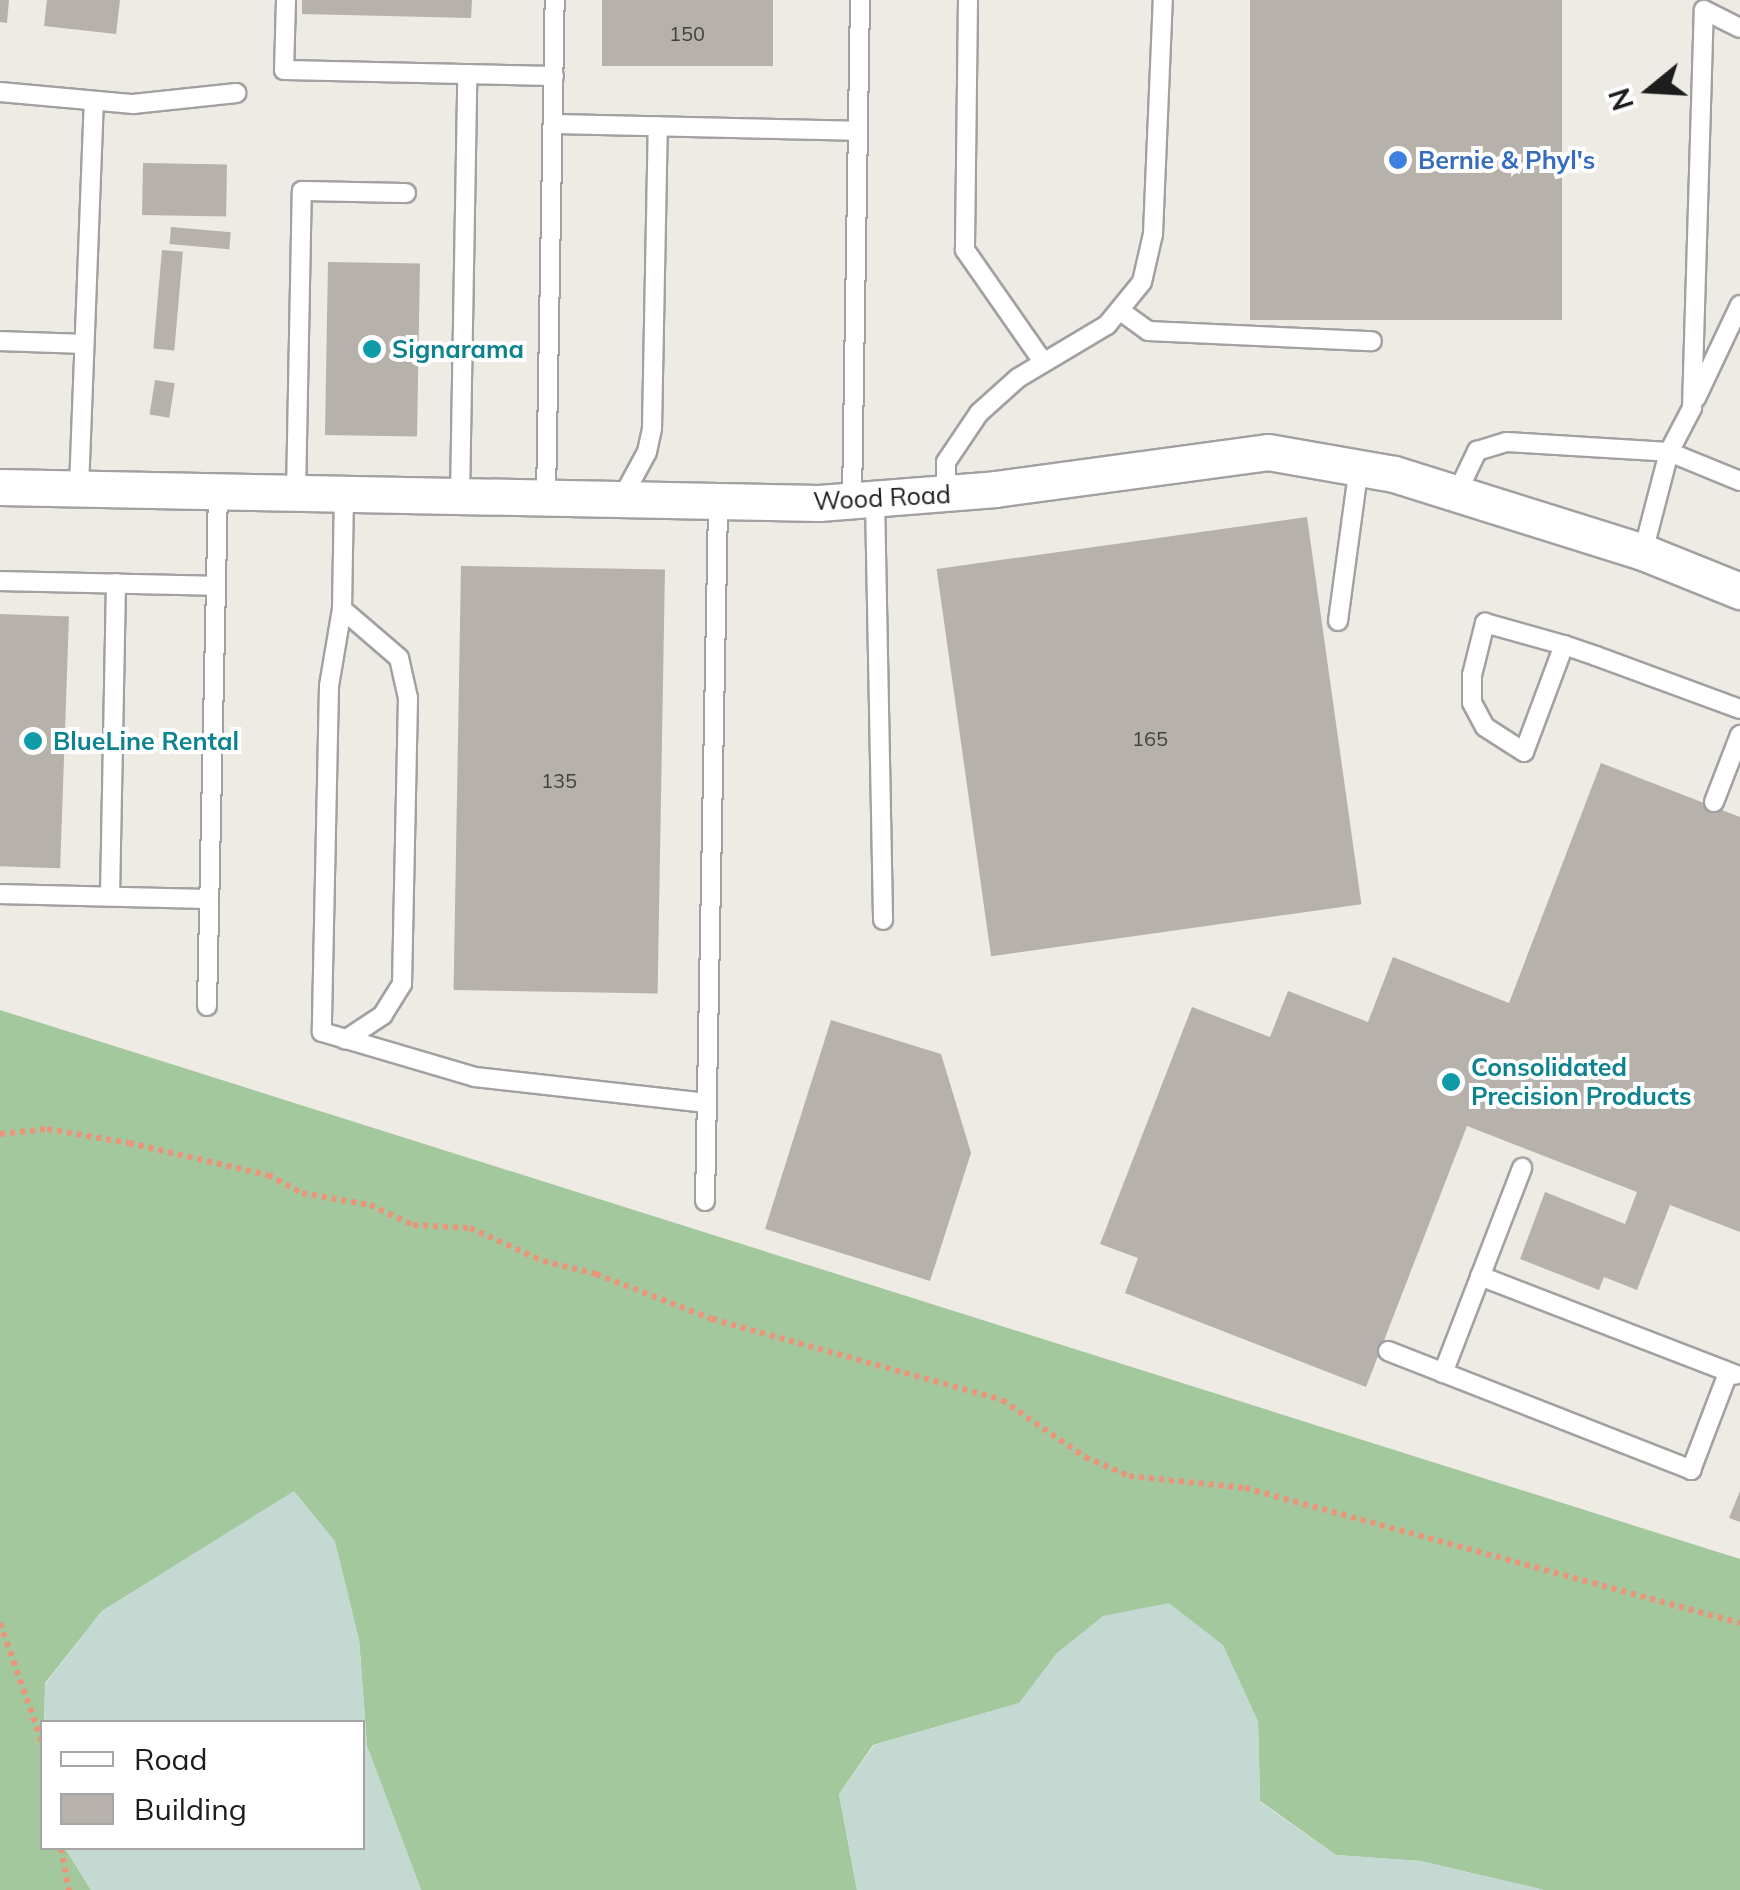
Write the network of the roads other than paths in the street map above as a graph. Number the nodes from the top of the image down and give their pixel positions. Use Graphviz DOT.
graph roads {
  1 [pos="286,0"];
  2 [pos="555,0"];
  3 [pos="860,0"];
  4 [pos="968,0"];
  5 [pos="1163,0"];
  6 [pos="1740,28"];
  7 [pos="467,74"];
  8 [pos="554,76"];
  9 [pos="0,92"];
  10 [pos="236,93"];
  11 [pos="94,102"];
  12 [pos="553,124"];
  13 [pos="658,126"];
  14 [pos="857,131"];
  15 [pos="406,193"];
  16 [pos="1740,305"];
  17 [pos="1122,312"];
  18 [pos="0,341"];
  19 [pos="1372,341"];
  20 [pos="84,344"];
  21 [pos="1043,362"];
  22 [pos="1692,408"];
  23 [pos="1669,452"];
  24 [pos="1359,466"];
  25 [pos="1740,481"];
  26 [pos="0,487"];
  27 [pos="79,488"];
  28 [pos="218,492"];
  29 [pos="296,493"];
  30 [pos="1457,493"];
  31 [pos="344,494"];
  32 [pos="946,495"];
  33 [pos="460,496"];
  34 [pos="546,498"];
  35 [pos="621,500"];
  36 [pos="864,501"];
  37 [pos="718,502"];
  38 [pos="1643,552"];
  39 [pos="0,581"];
  40 [pos="116,584"];
  41 [pos="215,586"];
  42 [pos="1740,590"];
  43 [pos="342,608"];
  44 [pos="1338,620"];
  45 [pos="1564,645"];
  46 [pos="1740,709"];
  47 [pos="1740,735"];
  48 [pos="1714,802"];
  49 [pos="0,894"];
  50 [pos="110,896"];
  51 [pos="209,899"];
  52 [pos="883,920"];
  53 [pos="207,1006"];
  54 [pos="345,1040"];
  55 [pos="706,1103"];
  56 [pos="1522,1168"];
  57 [pos="705,1201"];
  58 [pos="1480,1276"];
  59 [pos="1388,1352"];
  60 [pos="1443,1373"];
  61 [pos="1734,1374"];
  1 -- 7 [label="lane"];
  2 -- 8 [label="lane"];
  3 -- 14 [label="lane"];
  4 -- 21 [label="lane"];
  5 -- 17 [label="lane"];
  6 -- 22 [label="lane"];
  7 -- 8 [label="lane"];
  7 -- 33 [label="lane"];
  8 -- 12 [label="lane"];
  9 -- 11 [label="lane"];
  10 -- 11 [label="lane"];
  11 -- 20 [label="lane"];
  12 -- 13 [label="lane"];
  12 -- 34 [label="lane"];
  13 -- 14 [label="lane"];
  13 -- 35 [label="lane"];
  14 -- 36 [label="lane"];
  15 -- 29 [label="lane"];
  16 -- 22 [label="lane"];
  17 -- 19 [label="lane"];
  17 -- 21 [label="lane"];
  18 -- 20 [label="lane"];
  20 -- 27 [label="lane"];
  21 -- 32 [label="lane"];
  22 -- 23 [label="lane"];
  23 -- 25 [label="lane"];
  23 -- 30 [label="lane"];
  23 -- 38 [label="lane"];
  24 -- 30 [label="street, Wood Road"];
  24 -- 32 [label="street, Wood Road"];
  24 -- 44 [label="lane"];
  26 -- 27 [label="street, Wood Road"];
  27 -- 28 [label="street, Wood Road"];
  28 -- 29 [label="street, Wood Road"];
  28 -- 41 [label="lane"];
  29 -- 31 [label="street, Wood Road"];
  30 -- 38 [label="street, Wood Road"];
  31 -- 33 [label="street, Wood Road"];
  31 -- 43 [label="lane"];
  32 -- 36 [label="street, Wood Road"];
  33 -- 34 [label="street, Wood Road"];
  34 -- 35 [label="street, Wood Road"];
  35 -- 37 [label="street, Wood Road"];
  36 -- 37 [label="street, Wood Road"];
  36 -- 52 [label="lane"];
  37 -- 55 [label="lane"];
  38 -- 42 [label="street, Wood Road"];
  39 -- 40 [label="lane"];
  40 -- 41 [label="lane"];
  40 -- 50 [label="lane"];
  41 -- 51 [label="lane"];
  43 -- 54 [label="lane"];
  43 -- 54 [label="lane"];
  45 -- 45 [label="lane"];
  45 -- 46 [label="lane"];
  47 -- 48 [label="lane"];
  49 -- 50 [label="lane"];
  50 -- 51 [label="lane"];
  51 -- 53 [label="lane"];
  54 -- 55 [label="lane"];
  55 -- 57 [label="lane"];
  56 -- 58 [label="lane"];
  58 -- 60 [label="lane"];
  58 -- 61 [label="lane"];
  59 -- 60 [label="lane"];
  60 -- 61 [label="lane"];
}
